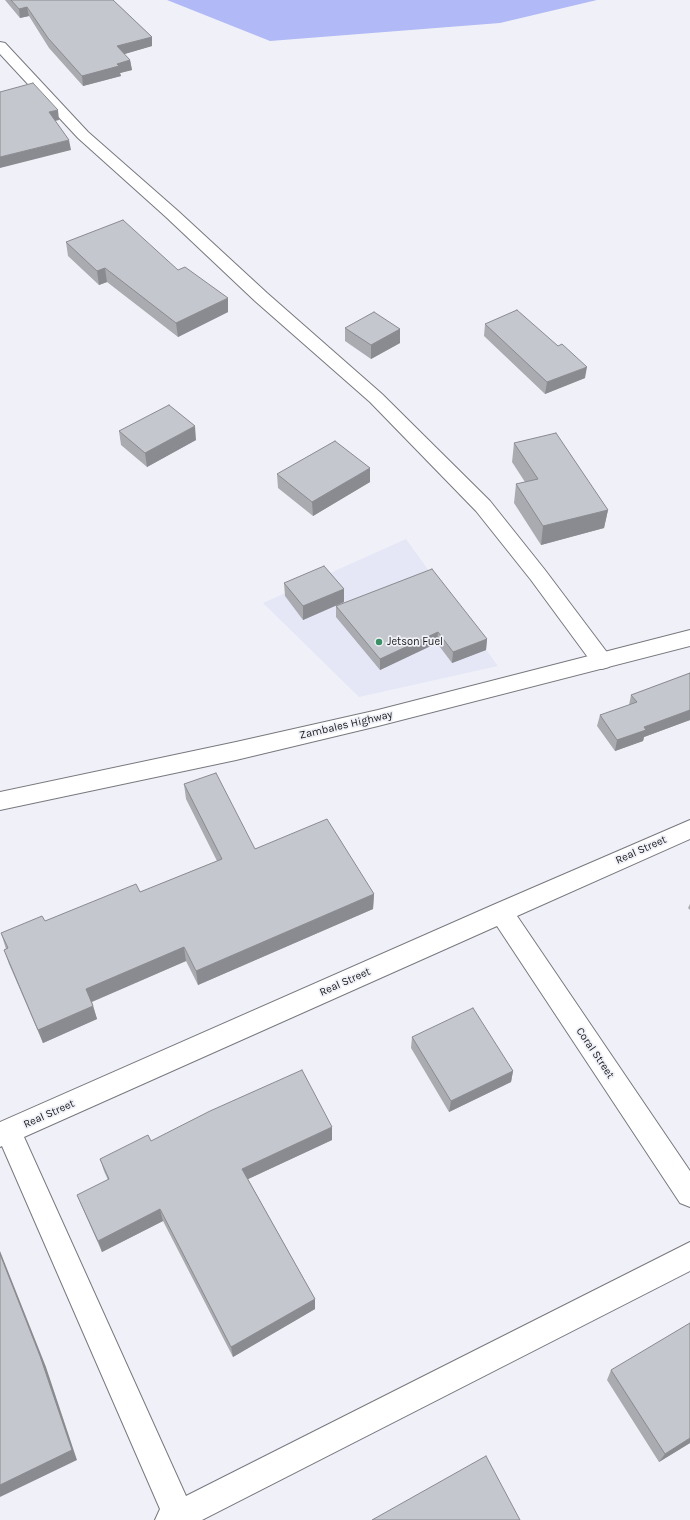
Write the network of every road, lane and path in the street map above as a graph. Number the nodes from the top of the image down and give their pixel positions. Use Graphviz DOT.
graph roads {
  1 [pos="0,46"];
  2 [pos="690,638"];
  3 [pos="602,661"];
  4 [pos="0,801"];
  5 [pos="690,829"];
  6 [pos="501,912"];
  7 [pos="4,1133"];
  8 [pos="690,1194"];
  9 [pos="690,1256"];
  10 [pos="176,1518"];
  1 -- 3 [label="street"];
  2 -- 3 [label="street, Zambales Highway"];
  3 -- 4 [label="street, Zambales Highway"];
  5 -- 6 [label="street, Real Street"];
  6 -- 7 [label="street, Real Street"];
  6 -- 8 [label="street, Coral Street"];
  7 -- 10 [label="street"];
  9 -- 10 [label="street"];
}
